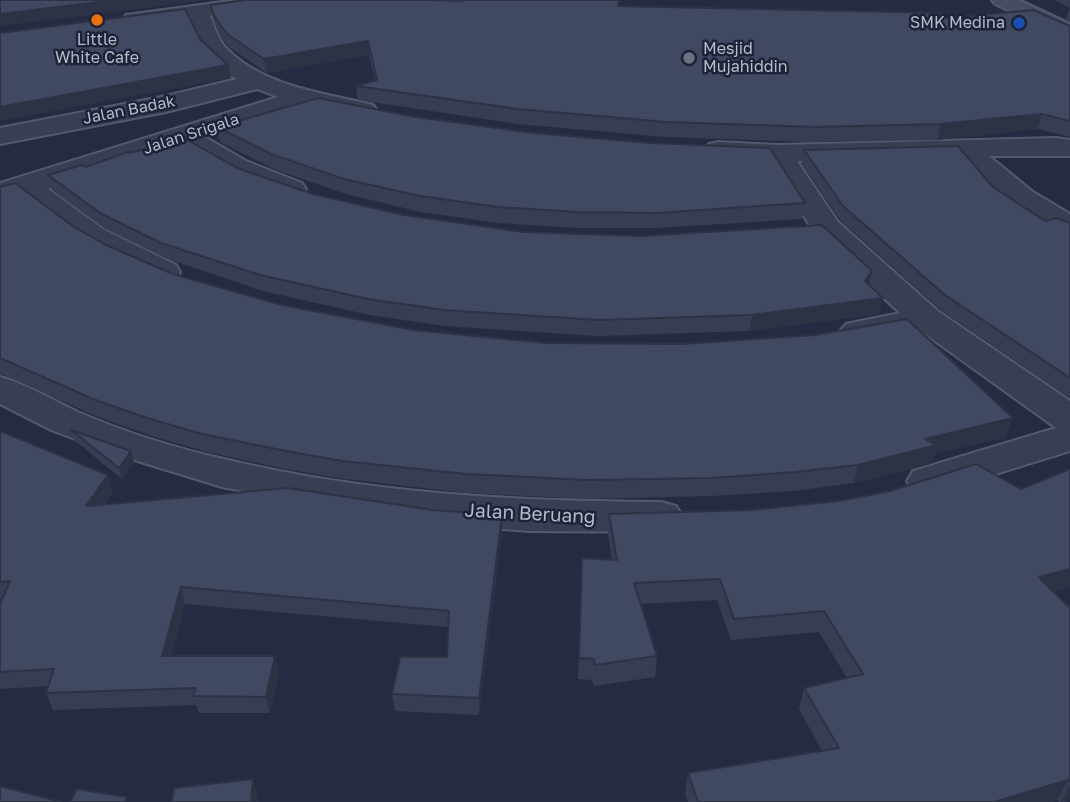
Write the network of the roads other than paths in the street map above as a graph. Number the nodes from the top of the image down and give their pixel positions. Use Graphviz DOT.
graph roads {
  1 [pos="283,0"];
  2 [pos="1002,0"];
  3 [pos="198,12"];
  4 [pos="113,23"];
  5 [pos="1070,32"];
  6 [pos="258,81"];
  7 [pos="302,97"];
  8 [pos="394,116"];
  9 [pos="0,136"];
  10 [pos="185,136"];
  11 [pos="963,148"];
  12 [pos="1070,148"];
  13 [pos="688,149"];
  14 [pos="778,153"];
  15 [pos="14,189"];
  16 [pos="320,198"];
  17 [pos="1070,227"];
  18 [pos="194,283"];
  19 [pos="927,319"];
  20 [pos="828,336"];
  21 [pos="0,388"];
  22 [pos="1070,419"];
  23 [pos="1070,437"];
  24 [pos="887,494"];
  25 [pos="695,515"];
  1 -- 3 [label="street"];
  2 -- 5 [label="main road"];
  3 -- 4 [label="street"];
  3 -- 6 [label="street"];
  6 -- 7 [label="street"];
  6 -- 9 [label="street, Jalan Badak"];
  7 -- 8 [label="street"];
  7 -- 10 [label="street, Jalan Srigala"];
  10 -- 15 [label="street, Jalan Srigala"];
  10 -- 16 [label="street"];
  11 -- 12 [label="street"];
  11 -- 14 [label="street"];
  11 -- 17 [label="street"];
  13 -- 14 [label="street"];
  14 -- 19 [label="street"];
  15 -- 18 [label="street"];
  19 -- 20 [label="street"];
  19 -- 22 [label="street"];
  21 -- 25 [label="street, Jalan Beruang"];
  23 -- 24 [label="street"];
}
